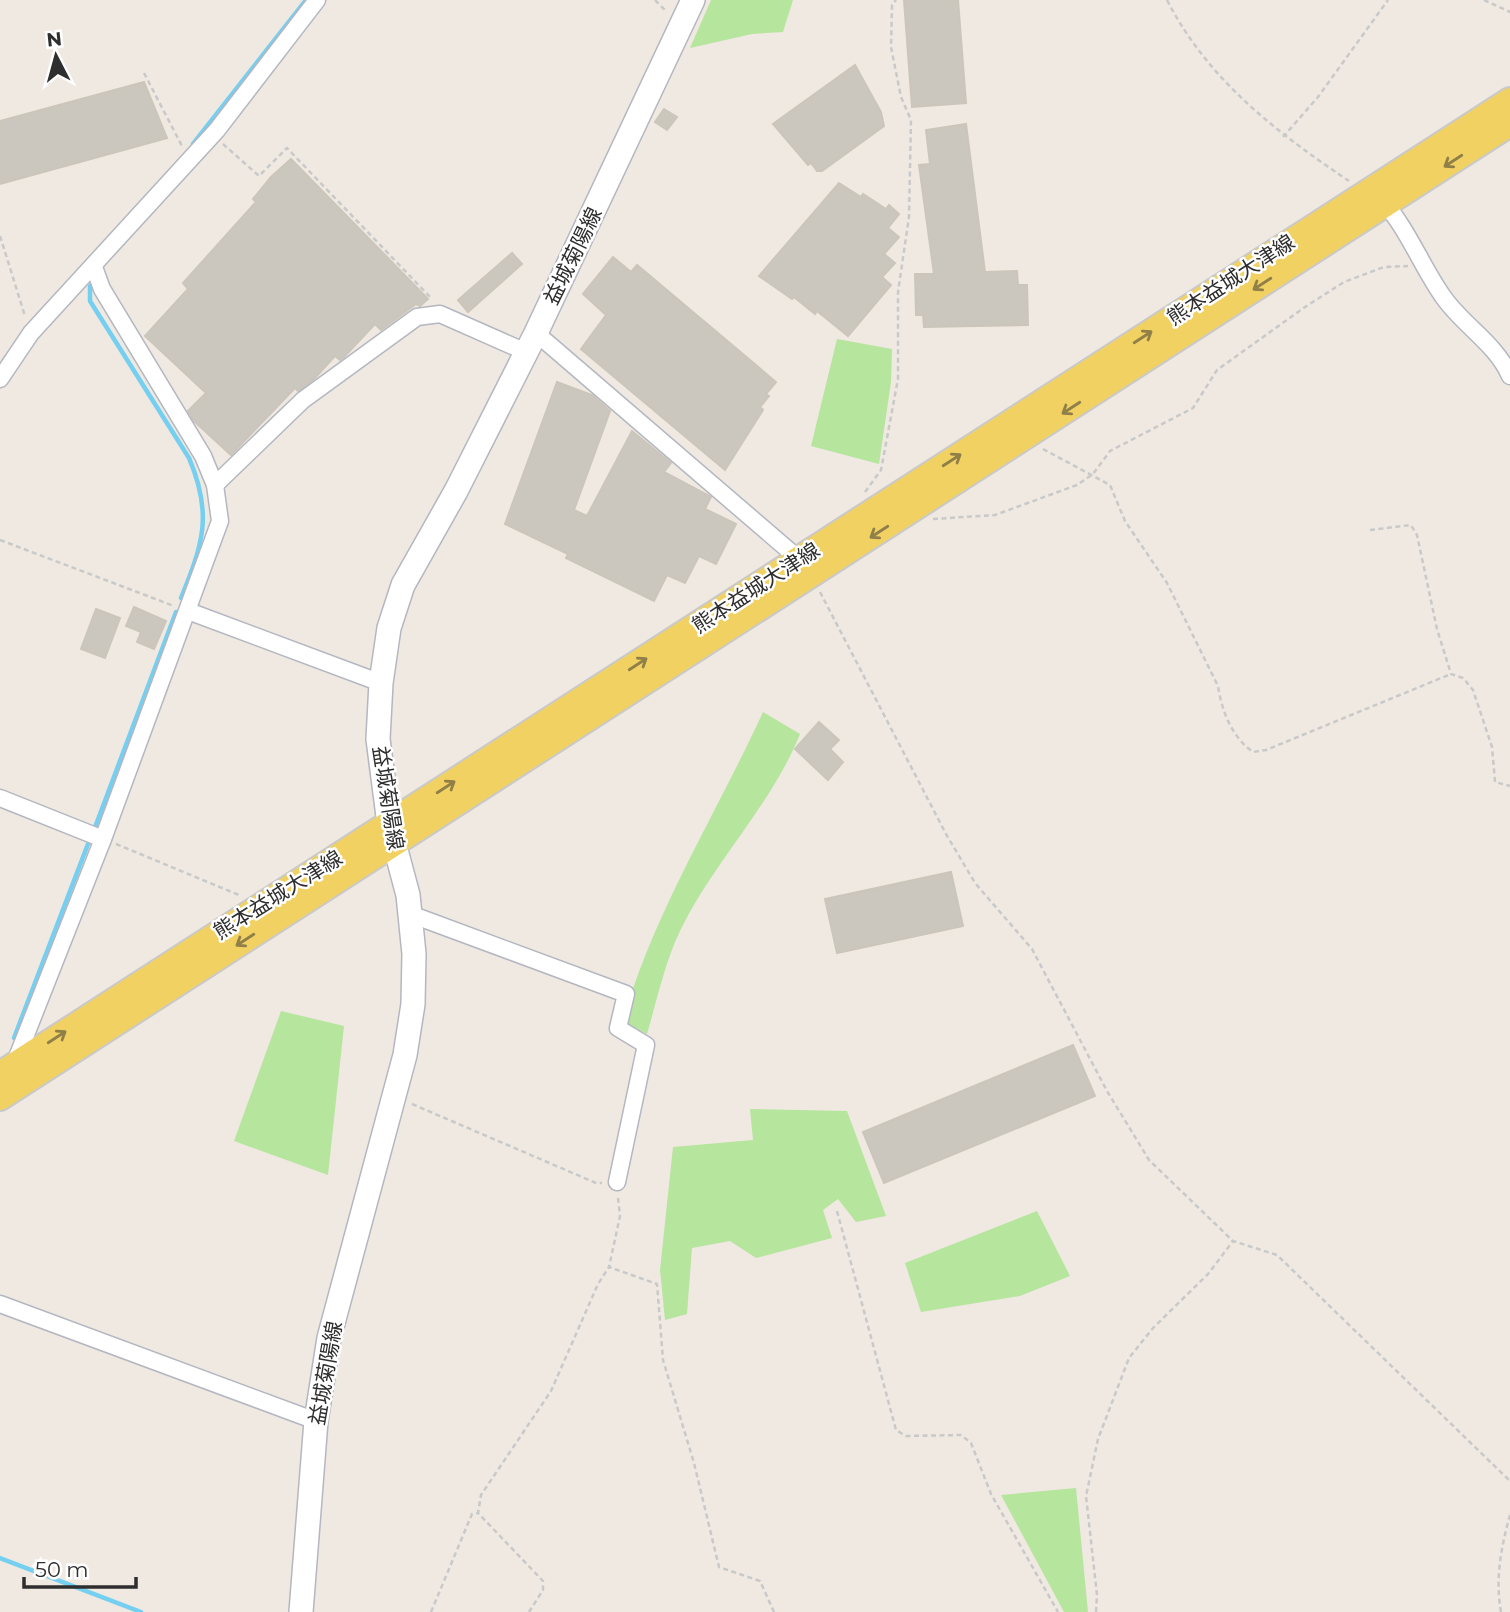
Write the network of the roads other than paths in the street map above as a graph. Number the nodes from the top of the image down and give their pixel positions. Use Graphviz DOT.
graph roads {
  1 [pos="317,0"];
  2 [pos="693,0"];
  3 [pos="1510,100"];
  4 [pos="1510,124"];
  5 [pos="1375,195"];
  6 [pos="94,267"];
  7 [pos="531,342"];
  8 [pos="1510,376"];
  9 [pos="0,379"];
  10 [pos="215,485"];
  11 [pos="806,567"];
  12 [pos="188,611"];
  13 [pos="381,683"];
  14 [pos="0,798"];
  15 [pos="391,834"];
  16 [pos="103,839"];
  17 [pos="410,914"];
  18 [pos="3,1088"];
  19 [pos="617,1182"];
  20 [pos="0,1304"];
  21 [pos="316,1420"];
  22 [pos="301,1612"];
  1 -- 6 [label="street"];
  2 -- 7 [label="main road, 益城菊陽線"];
  3 -- 5 [label="main road, 熊本益城大津線"];
  4 -- 5 [label="main road, 熊本益城大津線, one-way"];
  5 -- 8 [label="street"];
  11 -- 5 [label="main road, 熊本益城大津線, one-way"];
  5 -- 11 [label="main road, 熊本益城大津線, one-way"];
  6 -- 9 [label="street"];
  6 -- 10 [label="street"];
  7 -- 10 [label="street"];
  7 -- 11 [label="street"];
  7 -- 13 [label="main road, 益城菊陽線"];
  10 -- 12 [label="street"];
  11 -- 15 [label="main road, 熊本益城大津線"];
  12 -- 13 [label="street"];
  12 -- 16 [label="street"];
  13 -- 15 [label="main road, 益城菊陽線"];
  14 -- 16 [label="street"];
  15 -- 17 [label="main road, 益城菊陽線"];
  15 -- 18 [label="main road, 熊本益城大津線, one-way"];
  18 -- 15 [label="main road, 熊本益城大津線, one-way"];
  16 -- 18 [label="street"];
  17 -- 19 [label="street"];
  17 -- 21 [label="main road, 益城菊陽線"];
  20 -- 21 [label="street"];
  21 -- 22 [label="main road, 益城菊陽線"];
}
